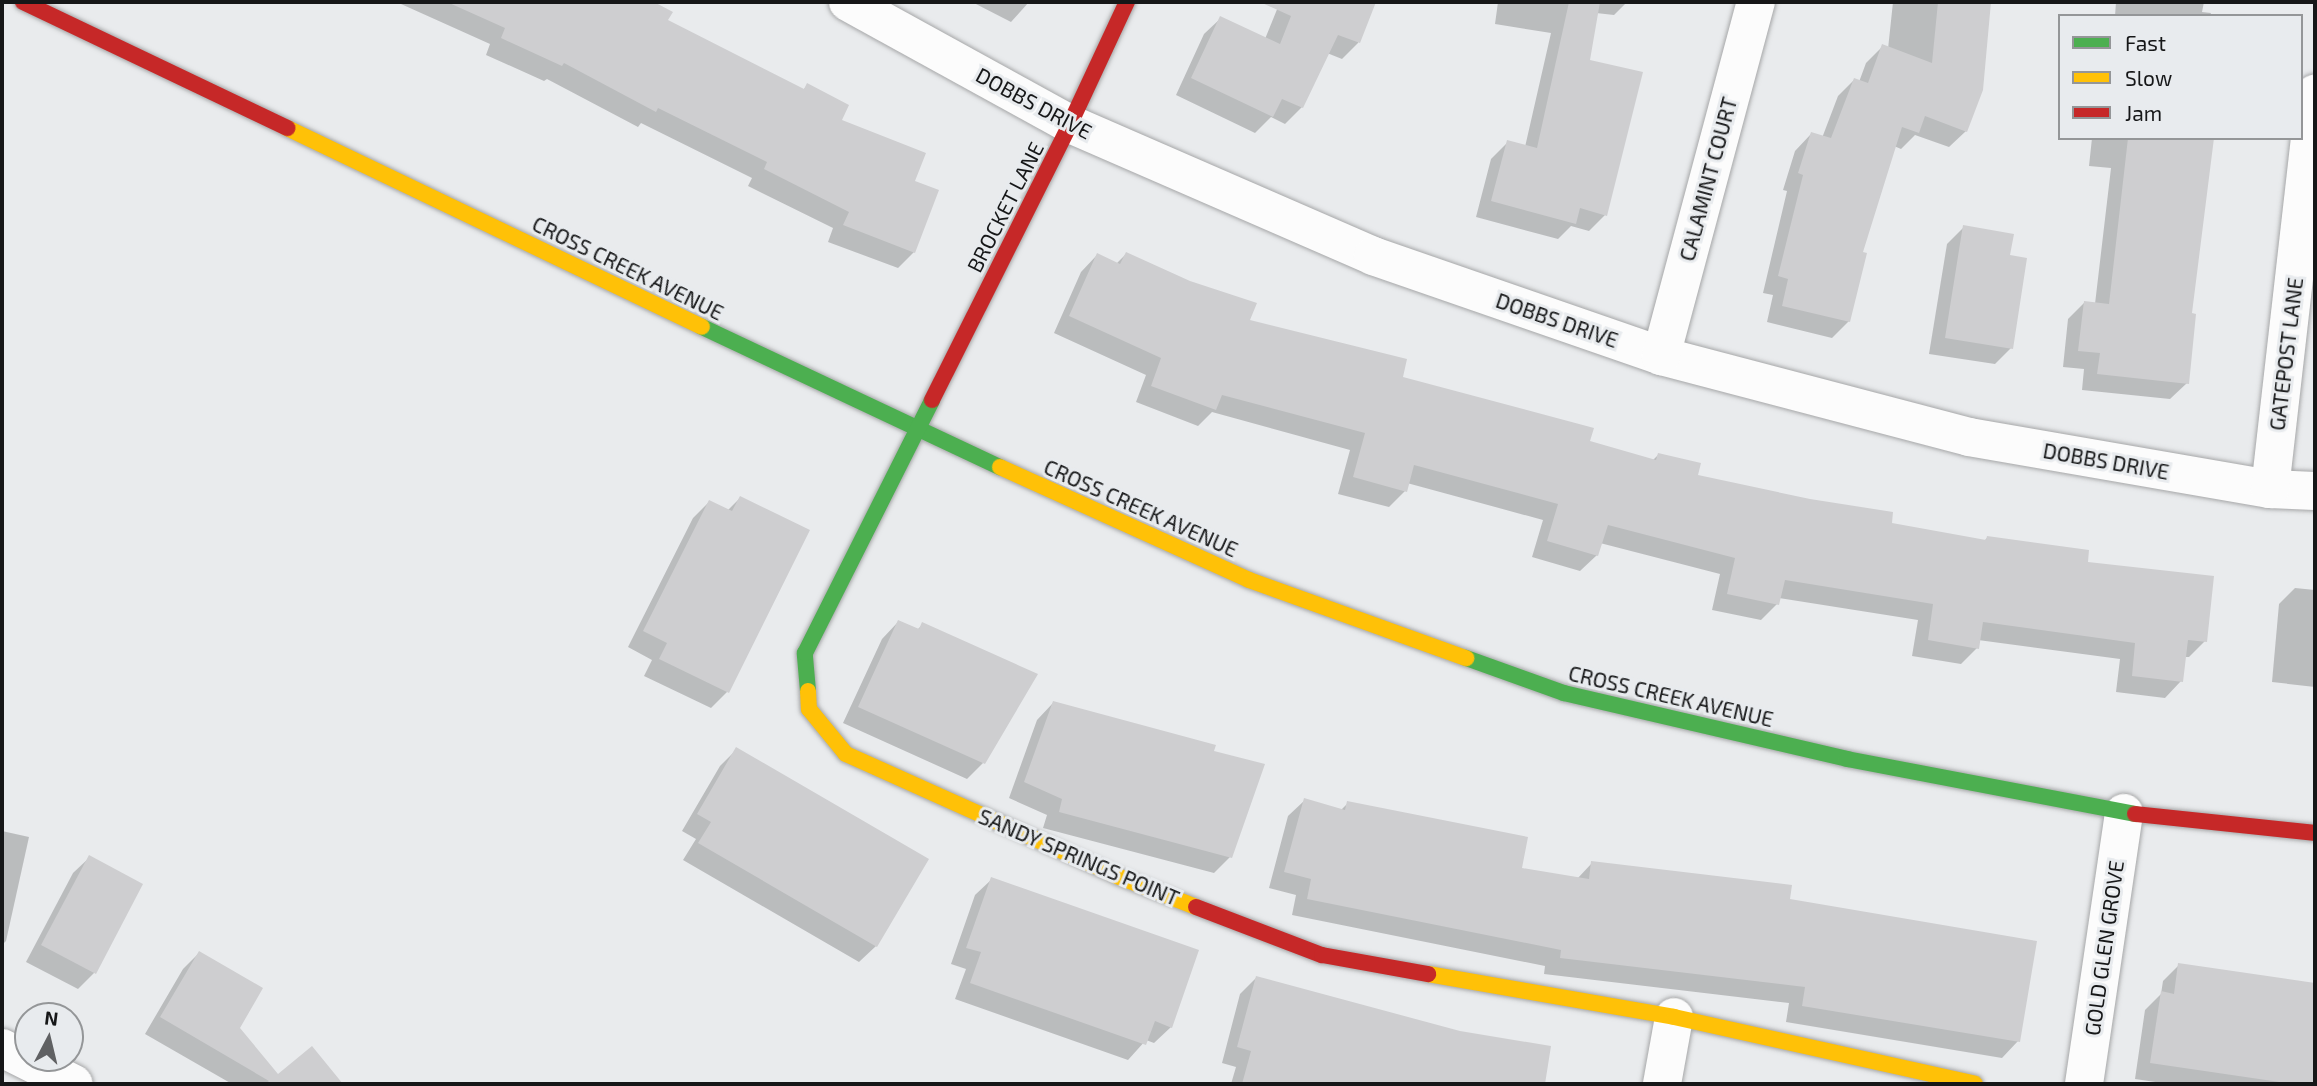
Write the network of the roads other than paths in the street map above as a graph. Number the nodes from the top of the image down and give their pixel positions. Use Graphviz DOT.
graph roads {
  1 [pos="23,2"];
  2 [pos="848,2"];
  3 [pos="1127,2"];
  4 [pos="1756,2"];
  5 [pos="2315,94"];
  6 [pos="1070,124"];
  7 [pos="1661,356"];
  8 [pos="918,430"];
  9 [pos="2270,489"];
  10 [pos="2315,491"];
  11 [pos="2124,813"];
  12 [pos="2315,833"];
  13 [pos="1674,1017"];
  14 [pos="2,1048"];
  15 [pos="74,1084"];
  16 [pos="1662,1084"];
  17 [pos="1975,1084"];
  18 [pos="2084,1084"];
  1 -- 8 [label="street, CROSS CREEK AVENUE"];
  2 -- 6 [label="street, DOBBS DRIVE"];
  3 -- 6 [label="street, BROCKET LANE"];
  4 -- 7 [label="street, CALAMINT COURT"];
  5 -- 9 [label="street, GATEPOST LANE"];
  6 -- 7 [label="street, DOBBS DRIVE"];
  6 -- 8 [label="street, BROCKET LANE"];
  7 -- 9 [label="street, DOBBS DRIVE"];
  8 -- 11 [label="street, CROSS CREEK AVENUE"];
  8 -- 13 [label="street, SANDY SPRINGS POINT"];
  9 -- 10 [label="street, DOBBS DRIVE"];
  11 -- 12 [label="street, CROSS CREEK AVENUE"];
  11 -- 18 [label="street, GOLD GLEN GROVE"];
  13 -- 16 [label="street"];
  13 -- 17 [label="street, SANDY SPRINGS POINT"];
  14 -- 15 [label="street"];
}
